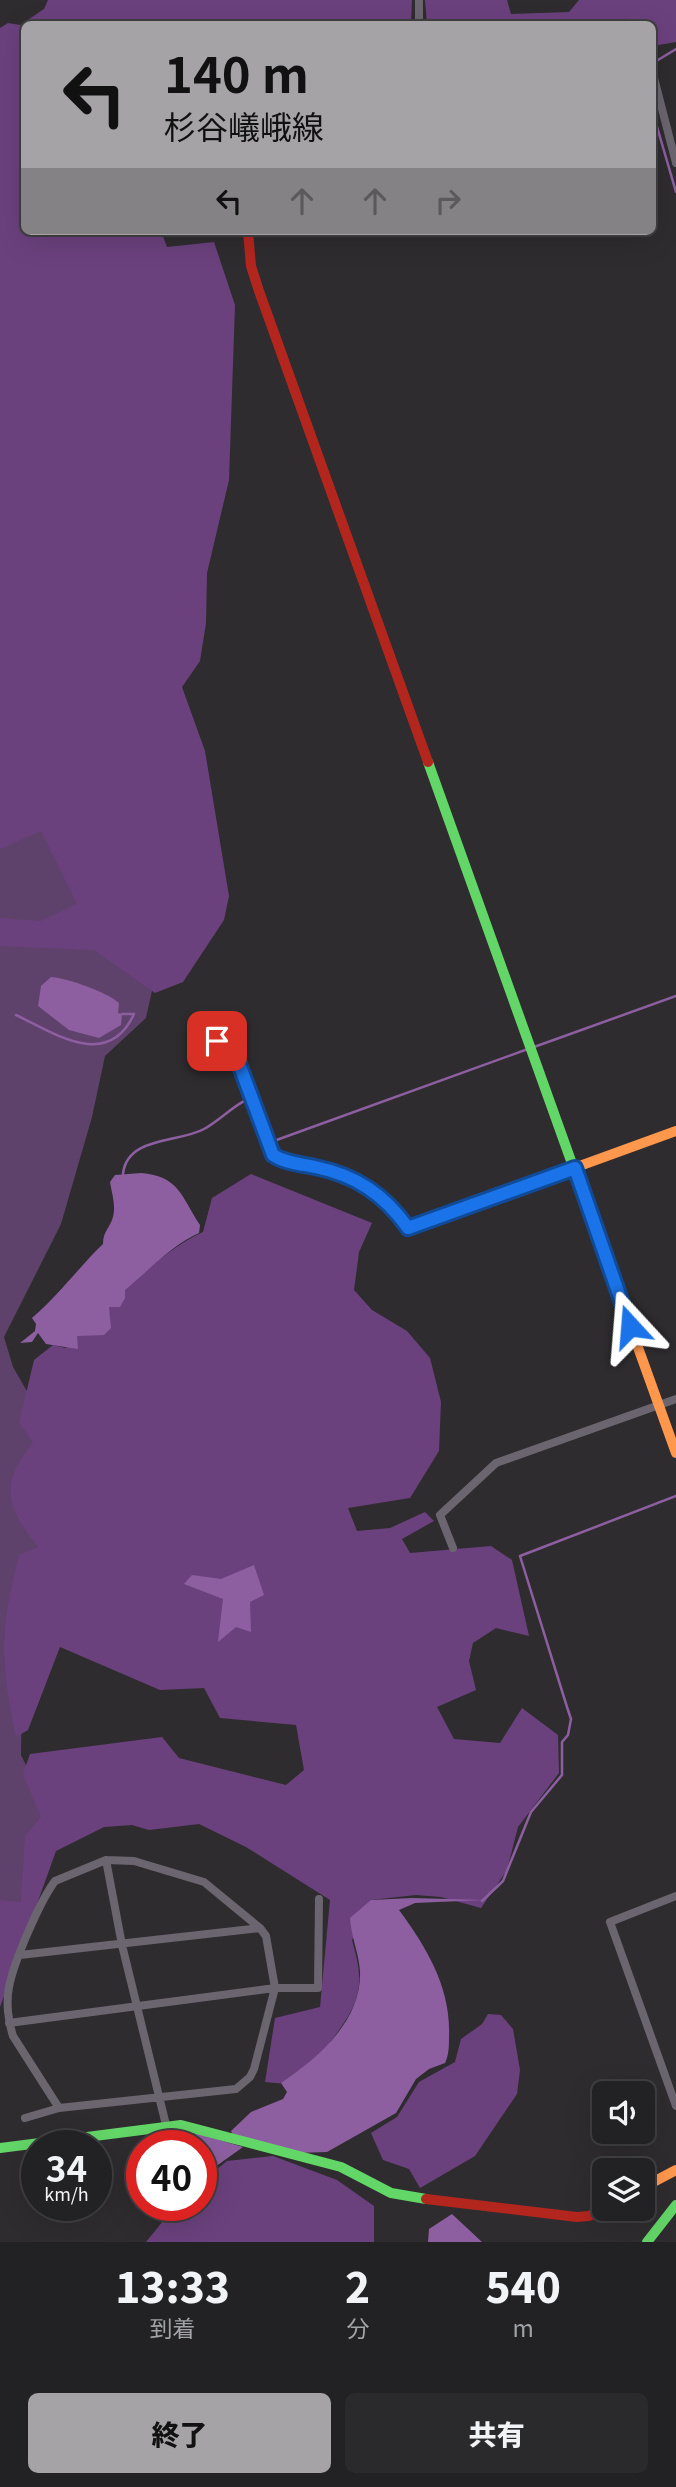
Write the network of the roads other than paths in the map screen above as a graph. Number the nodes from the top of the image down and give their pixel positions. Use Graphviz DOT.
graph roads {
  1 [pos="419,0"];
  2 [pos="419,21"];
  3 [pos="656,86"];
  4 [pos="676,163"];
  5 [pos="248,235"];
  6 [pos="197,1035"];
  7 [pos="676,1131"];
  8 [pos="575,1168"];
  9 [pos="676,1399"];
  10 [pos="658,1405"];
  11 [pos="676,1453"];
  12 [pos="453,1548"];
  13 [pos="106,1860"];
  14 [pos="676,1896"];
  15 [pos="319,1899"];
  16 [pos="260,1928"];
  17 [pos="122,1945"];
  18 [pos="20,1955"];
  19 [pos="275,1988"];
  20 [pos="137,2008"];
  21 [pos="9,2023"];
  22 [pos="157,2099"];
  23 [pos="676,2106"];
  24 [pos="59,2108"];
  25 [pos="24,2118"];
  26 [pos="166,2125"];
  27 [pos="0,2148"];
  28 [pos="676,2170"];
  29 [pos="655,2181"];
  30 [pos="676,2205"];
  31 [pos="592,2214"];
  32 [pos="647,2242"];
  1 -- 2 [label="street"];
  3 -- 4 [label="street"];
  5 -- 8 [label="street"];
  6 -- 8 [label="street"];
  7 -- 8 [label="street"];
  8 -- 10 [label="street"];
  9 -- 10 [label="street"];
  10 -- 11 [label="street"];
  10 -- 12 [label="street"];
  13 -- 16 [label="street"];
  13 -- 17 [label="street"];
  13 -- 18 [label="street"];
  14 -- 23 [label="street"];
  15 -- 19 [label="street"];
  16 -- 17 [label="street"];
  16 -- 19 [label="street"];
  17 -- 18 [label="street"];
  17 -- 20 [label="street"];
  18 -- 21 [label="street"];
  19 -- 20 [label="street"];
  19 -- 22 [label="street"];
  20 -- 21 [label="street"];
  20 -- 22 [label="street"];
  21 -- 24 [label="street"];
  22 -- 24 [label="street"];
  22 -- 26 [label="street"];
  24 -- 25 [label="street"];
  26 -- 27 [label="street"];
  26 -- 31 [label="street"];
  28 -- 29 [label="street"];
  30 -- 32 [label="street"];
}
